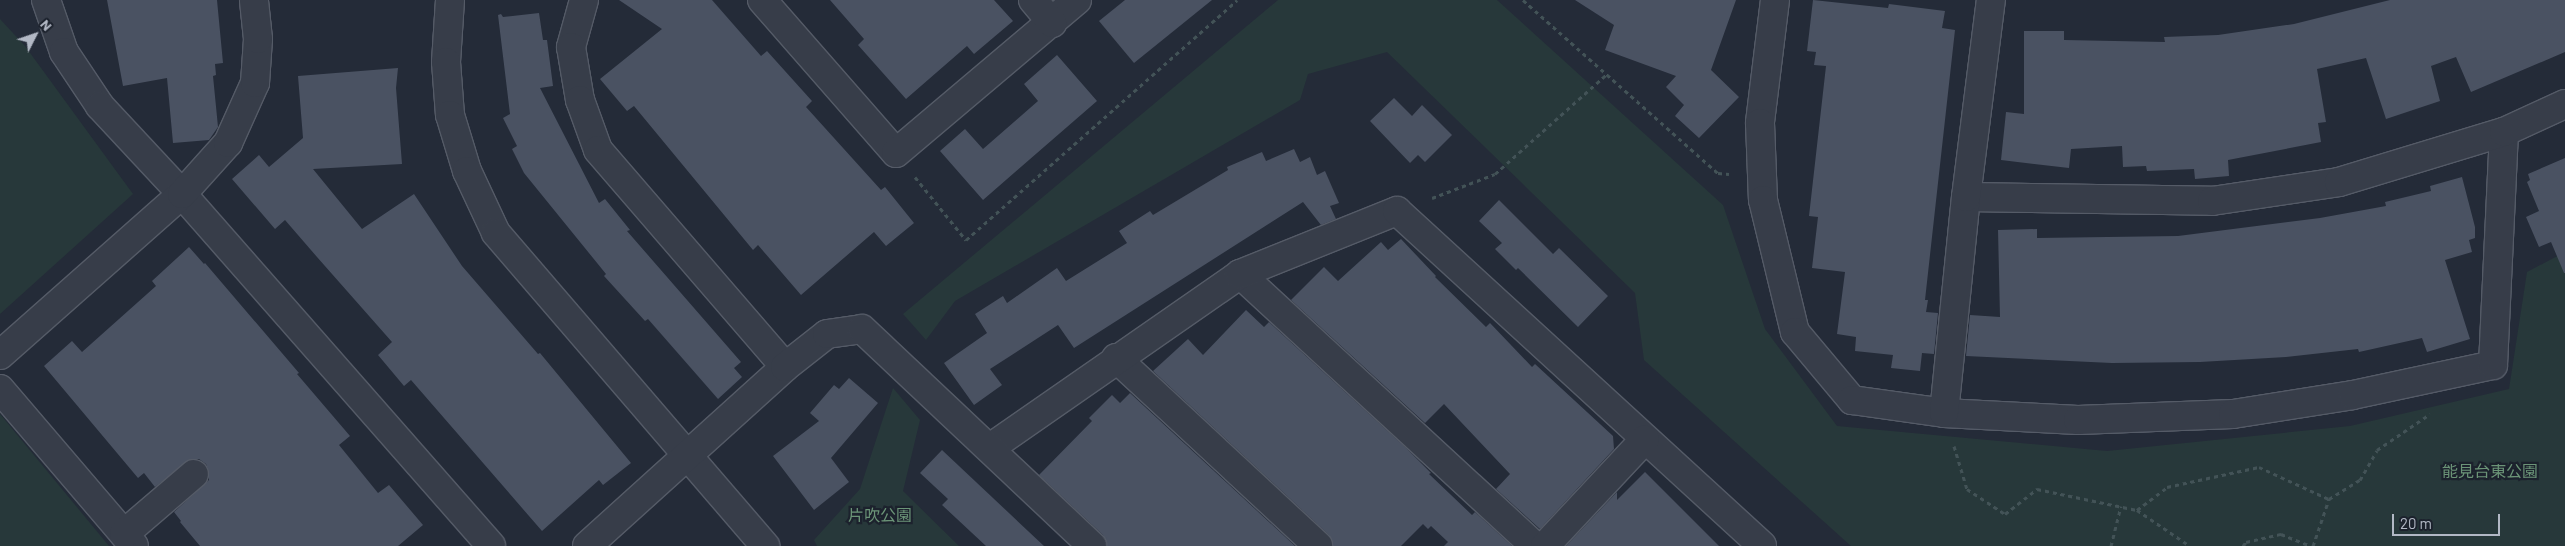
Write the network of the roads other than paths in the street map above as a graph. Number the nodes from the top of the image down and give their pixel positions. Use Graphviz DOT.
graph roads {
  1 [pos="46,0"];
  2 [pos="254,0"];
  3 [pos="450,0"];
  4 [pos="584,0"];
  5 [pos="762,0"];
  6 [pos="1033,0"];
  7 [pos="1077,0"];
  8 [pos="1775,0"];
  9 [pos="1991,0"];
  10 [pos="1052,22"];
  11 [pos="2565,104"];
  12 [pos="2504,132"];
  13 [pos="182,194"];
  14 [pos="1966,197"];
  15 [pos="1240,274"];
  16 [pos="0,355"];
  17 [pos="1116,358"];
  18 [pos="786,367"];
  19 [pos="0,389"];
  20 [pos="1944,413"];
  21 [pos="1645,439"];
  22 [pos="990,448"];
  23 [pos="689,456"];
  24 [pos="194,474"];
  25 [pos="129,540"];
  26 [pos="491,546"];
  27 [pos="587,546"];
  28 [pos="765,546"];
  29 [pos="1092,546"];
  30 [pos="1318,546"];
  31 [pos="1535,546"];
  32 [pos="1545,546"];
  33 [pos="1762,546"];
  1 -- 13 [label="street"];
  2 -- 13 [label="street"];
  3 -- 23 [label="street"];
  4 -- 18 [label="street"];
  5 -- 10 [label="street"];
  6 -- 10 [label="street"];
  7 -- 10 [label="street"];
  8 -- 20 [label="street"];
  9 -- 14 [label="street"];
  11 -- 12 [label="street"];
  12 -- 14 [label="street"];
  12 -- 20 [label="street"];
  13 -- 16 [label="street"];
  13 -- 26 [label="street"];
  14 -- 20 [label="street"];
  15 -- 17 [label="street"];
  15 -- 21 [label="street"];
  15 -- 31 [label="street"];
  17 -- 22 [label="street"];
  17 -- 30 [label="street"];
  18 -- 22 [label="street"];
  18 -- 23 [label="street"];
  19 -- 25 [label="street"];
  21 -- 32 [label="street"];
  21 -- 33 [label="street"];
  22 -- 29 [label="street"];
  23 -- 27 [label="street"];
  23 -- 28 [label="street"];
  24 -- 25 [label="street"];
}
